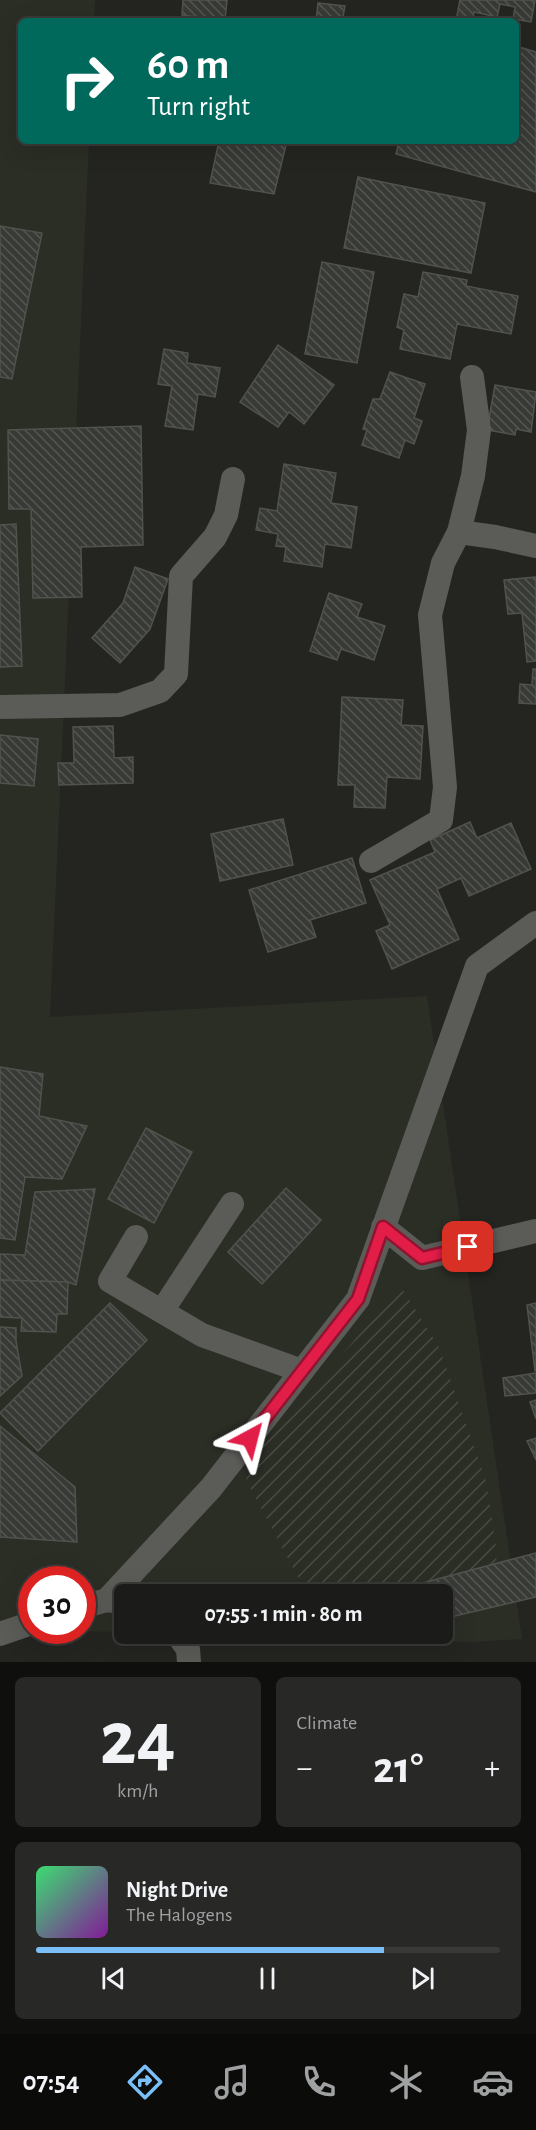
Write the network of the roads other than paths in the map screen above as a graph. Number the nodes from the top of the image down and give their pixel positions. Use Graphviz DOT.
graph roads {
  1 [pos="472,377"];
  2 [pos="232,479"];
  3 [pos="459,532"];
  4 [pos="536,546"];
  5 [pos="0,707"];
  6 [pos="371,861"];
  7 [pos="536,924"];
  8 [pos="232,1204"];
  9 [pos="383,1227"];
  10 [pos="536,1231"];
  11 [pos="136,1237"];
  12 [pos="162,1311"];
  13 [pos="302,1371"];
  14 [pos="130,1584"];
  15 [pos="114,1601"];
  16 [pos="96,1605"];
  17 [pos="18,1628"];
  18 [pos="0,1634"];
  19 [pos="184,1644"];
  20 [pos="189,1662"];
  1 -- 3 [label="street"];
  2 -- 5 [label="street"];
  3 -- 4 [label="street"];
  3 -- 6 [label="street"];
  7 -- 9 [label="street"];
  8 -- 12 [label="street"];
  9 -- 10 [label="street"];
  9 -- 13 [label="street"];
  11 -- 12 [label="street"];
  12 -- 13 [label="street"];
  13 -- 14 [label="street"];
  15 -- 16 [label="street"];
  17 -- 18 [label="street"];
  19 -- 20 [label="street"];
}
